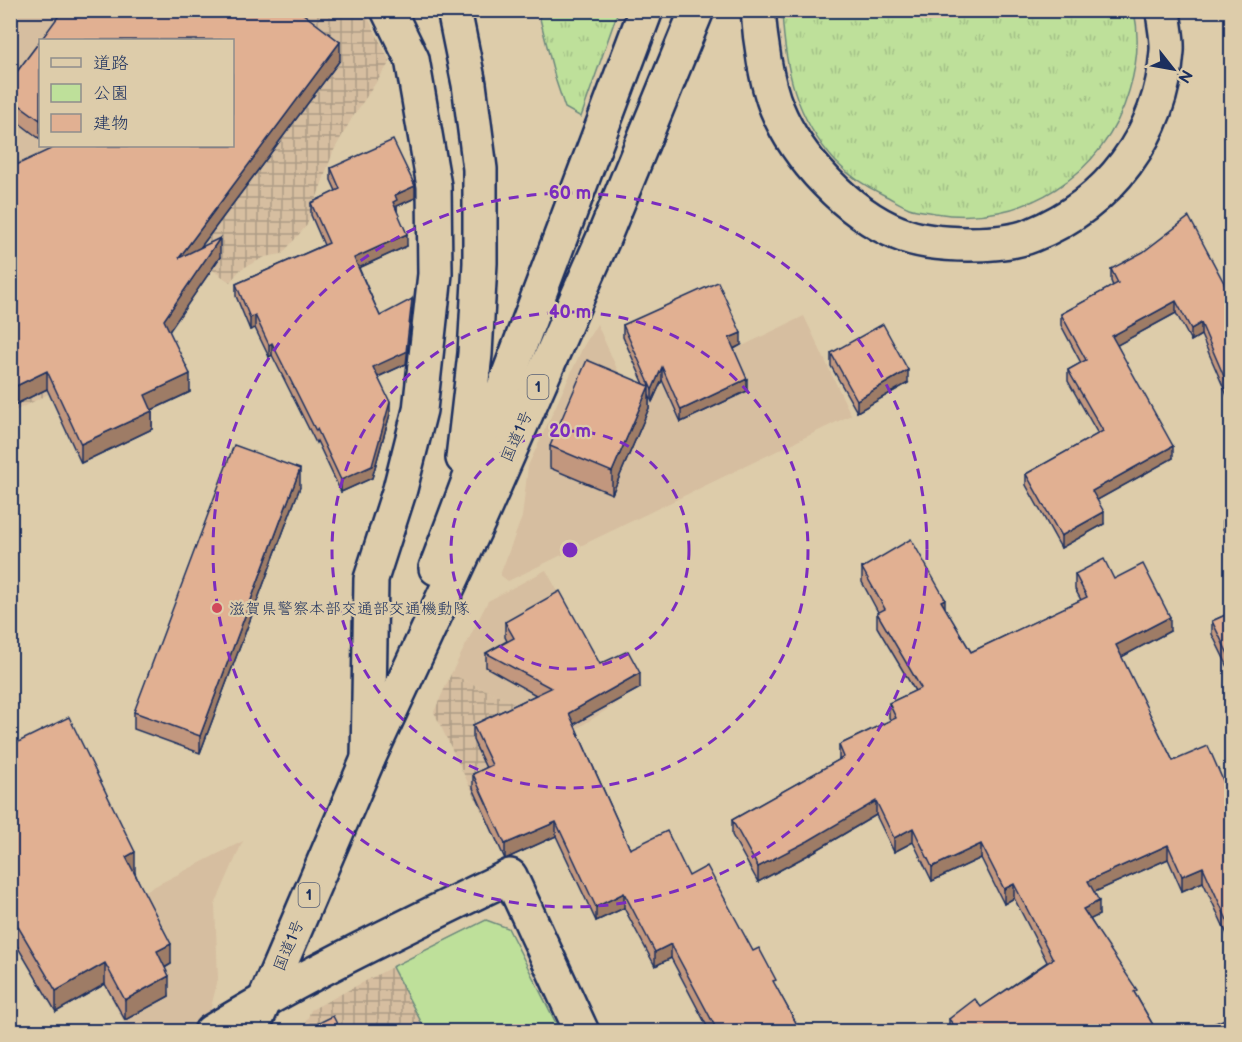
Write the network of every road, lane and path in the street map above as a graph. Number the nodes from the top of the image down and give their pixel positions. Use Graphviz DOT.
graph roads {
  1 [pos="388,10"];
  2 [pos="453,10"];
  3 [pos="645,10"];
  4 [pos="697,10"];
  5 [pos="758,10"];
  6 [pos="1163,10"];
  7 [pos="458,505"];
  8 [pos="368,759"];
  9 [pos="265,999"];
  10 [pos="211,1032"];
  11 [pos="251,1032"];
  12 [pos="582,1032"];
  1 -- 8 [label="main road"];
  2 -- 7 [label="main road"];
  3 -- 7 [label="main road, 国道1号 / 1"];
  4 -- 8 [label="main road, 国道1号 / 1"];
  5 -- 6 [label="main road"];
  7 -- 8 [label="main road, 国道1号 / 1"];
  8 -- 9 [label="main road, 国道1号 / 1"];
  9 -- 10 [label="main road"];
  9 -- 11 [label="main road, 国道1号 / 1"];
  9 -- 12 [label="main road"];
}
